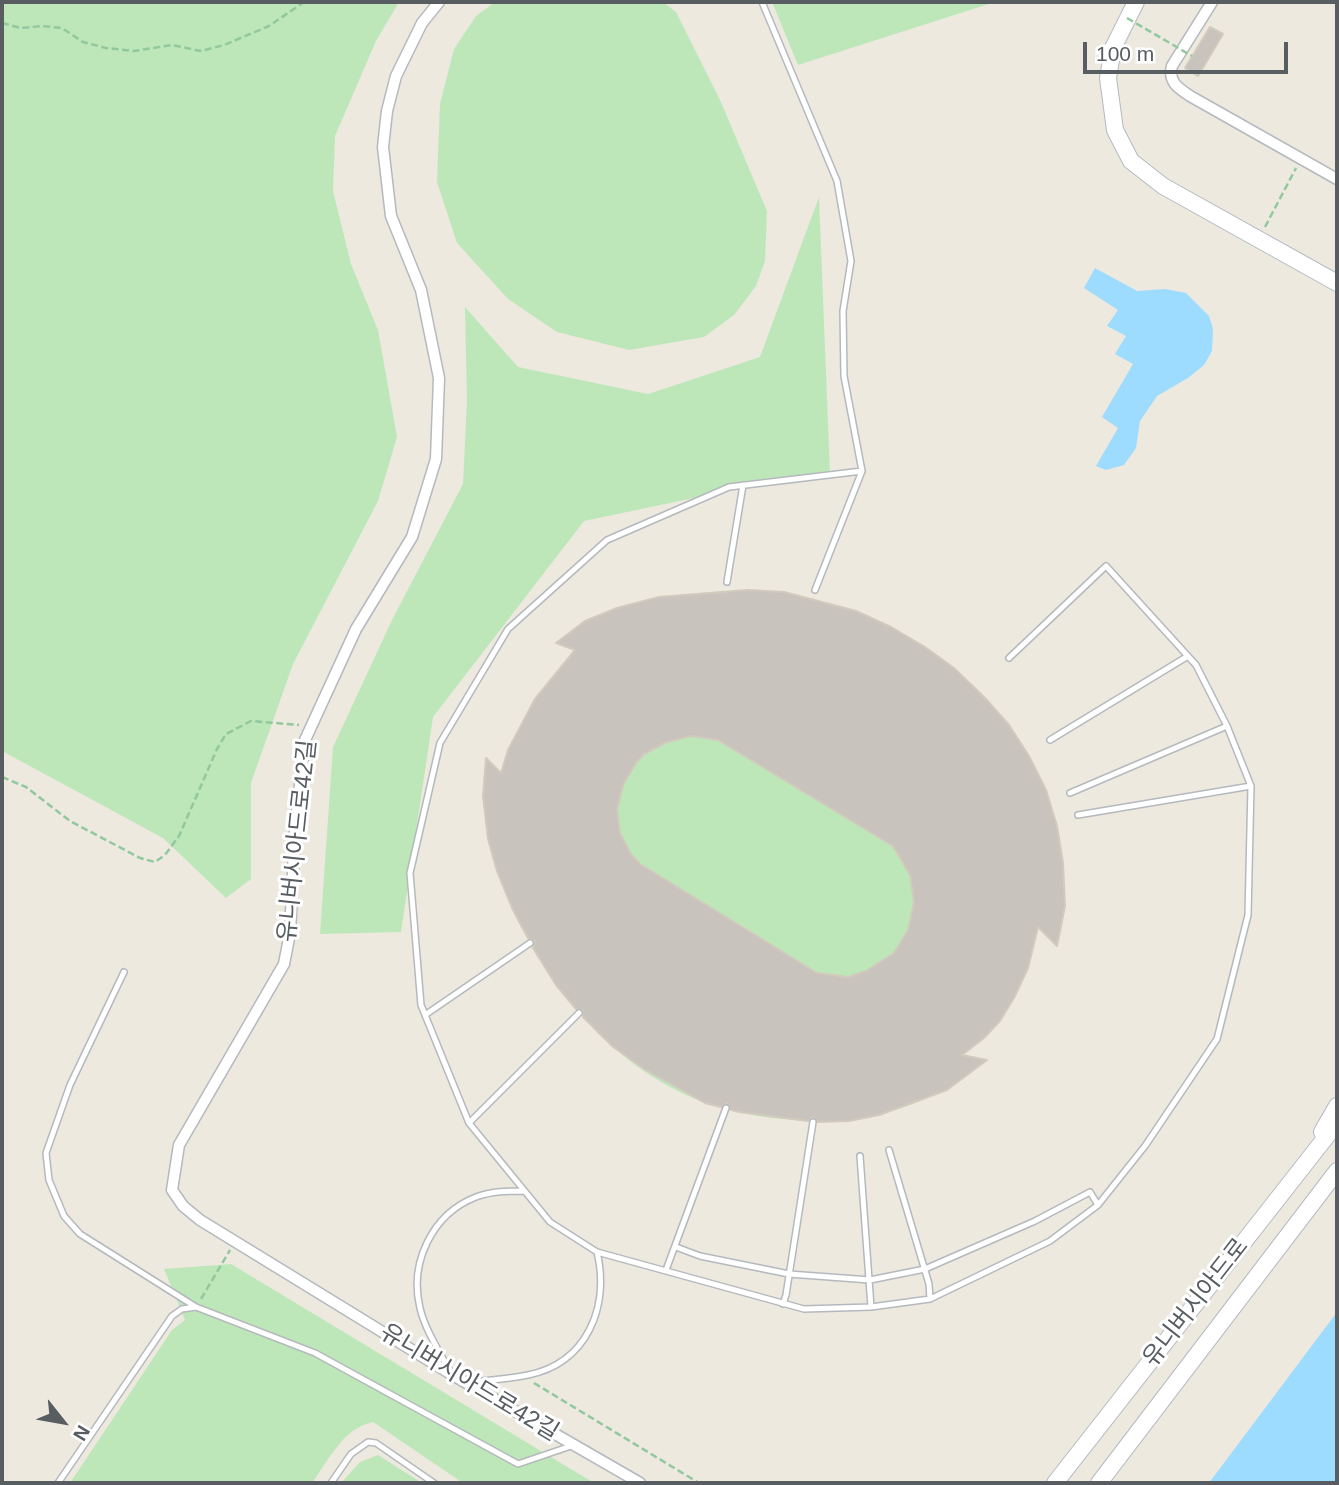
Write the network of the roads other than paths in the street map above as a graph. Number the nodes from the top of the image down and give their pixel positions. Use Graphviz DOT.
graph roads {
  1 [pos="439,2"];
  2 [pos="762,2"];
  3 [pos="1136,2"];
  4 [pos="1212,2"];
  5 [pos="1337,179"];
  6 [pos="1337,283"];
  7 [pos="862,471"];
  8 [pos="743,485"];
  9 [pos="727,582"];
  10 [pos="815,590"];
  11 [pos="1188,656"];
  12 [pos="1009,658"];
  13 [pos="1227,726"];
  14 [pos="1050,740"];
  15 [pos="1251,786"];
  16 [pos="1070,793"];
  17 [pos="1078,815"];
  18 [pos="530,943"];
  19 [pos="124,972"];
  20 [pos="579,1013"];
  21 [pos="425,1015"];
  22 [pos="1337,1106"];
  23 [pos="726,1108"];
  24 [pos="813,1122"];
  25 [pos="469,1123"];
  26 [pos="1337,1124"];
  27 [pos="889,1150"];
  28 [pos="860,1156"];
  29 [pos="1302,1167"];
  30 [pos="1337,1173"];
  31 [pos="524,1191"];
  32 [pos="1098,1205"];
  33 [pos="676,1247"];
  34 [pos="597,1252"];
  35 [pos="925,1269"];
  36 [pos="666,1270"];
  37 [pos="789,1274"];
  38 [pos="870,1280"];
  39 [pos="930,1299"];
  40 [pos="783,1304"];
  41 [pos="196,1307"];
  42 [pos="871,1307"];
  43 [pos="451,1374"];
  44 [pos="468,1383"];
  45 [pos="575,1445"];
  46 [pos="58,1483"];
  47 [pos="331,1483"];
  48 [pos="434,1483"];
  49 [pos="640,1483"];
  50 [pos="1055,1483"];
  51 [pos="1098,1483"];
  1 -- 43 [label="street, 유니버시아드로42길"];
  2 -- 7 [label="lane"];
  3 -- 6 [label="main road"];
  4 -- 5 [label="street"];
  7 -- 8 [label="lane"];
  7 -- 10 [label="lane"];
  8 -- 9 [label="lane"];
  8 -- 21 [label="lane"];
  11 -- 12 [label="lane"];
  11 -- 13 [label="lane"];
  11 -- 14 [label="lane"];
  13 -- 15 [label="lane"];
  13 -- 16 [label="lane"];
  15 -- 17 [label="lane"];
  15 -- 32 [label="lane"];
  18 -- 21 [label="lane"];
  19 -- 41 [label="lane"];
  20 -- 25 [label="lane"];
  21 -- 25 [label="lane"];
  22 -- 29 [label="main road"];
  23 -- 33 [label="lane"];
  24 -- 37 [label="lane"];
  25 -- 31 [label="lane"];
  26 -- 29 [label="main road, 유니버시아드로"];
  27 -- 35 [label="lane"];
  28 -- 38 [label="lane"];
  29 -- 50 [label="main road, 유니버시아드로"];
  30 -- 51 [label="main road, 유니버시아드로"];
  31 -- 34 [label="lane"];
  31 -- 43 [label="lane"];
  32 -- 35 [label="lane"];
  32 -- 39 [label="lane"];
  33 -- 36 [label="lane"];
  33 -- 37 [label="lane"];
  34 -- 36 [label="lane"];
  34 -- 44 [label="lane"];
  35 -- 38 [label="lane"];
  35 -- 39 [label="lane"];
  36 -- 40 [label="lane"];
  37 -- 38 [label="lane"];
  37 -- 40 [label="lane"];
  38 -- 42 [label="lane"];
  39 -- 42 [label="lane"];
  40 -- 42 [label="lane"];
  41 -- 45 [label="lane"];
  41 -- 46 [label="lane"];
  43 -- 44 [label="street, 유니버시아드로42길"];
  44 -- 45 [label="street, 유니버시아드로42길"];
  45 -- 49 [label="street, 유니버시아드로42길"];
  47 -- 48 [label="lane"];
}
